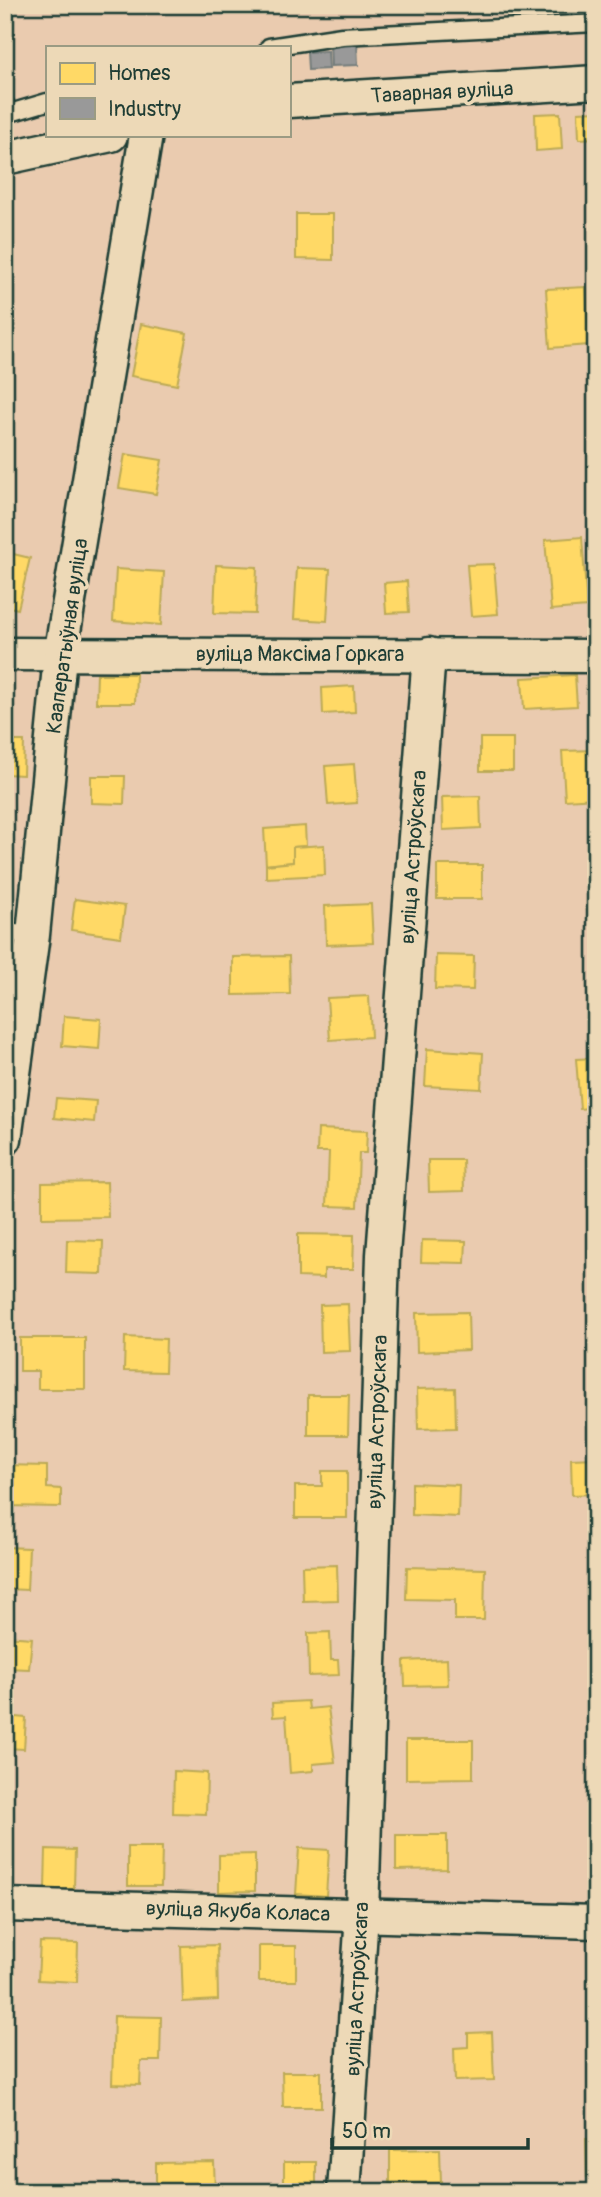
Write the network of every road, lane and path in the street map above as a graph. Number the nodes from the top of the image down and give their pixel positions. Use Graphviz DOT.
graph roads {
  1 [pos="596,23"];
  2 [pos="276,46"];
  3 [pos="596,82"];
  4 [pos="290,101"];
  5 [pos="46,102"];
  6 [pos="5,104"];
  7 [pos="106,136"];
  8 [pos="146,136"];
  9 [pos="5,158"];
  10 [pos="5,654"];
  11 [pos="429,654"];
  12 [pos="60,656"];
  13 [pos="596,656"];
  14 [pos="19,933"];
  15 [pos="5,1139"];
  16 [pos="5,1905"];
  17 [pos="362,1914"];
  18 [pos="596,1922"];
  19 [pos="344,2192"];
  1 -- 2 [label="lane"];
  3 -- 4 [label="street, Таварная вуліца"];
  5 -- 6 [label="lane"];
  7 -- 9 [label="street"];
  8 -- 12 [label="street, Кааператыўная вуліца"];
  10 -- 12 [label="street, вуліца Максіма Горкага"];
  11 -- 12 [label="street, вуліца Максіма Горкага"];
  11 -- 13 [label="street, вуліца Максіма Горкага"];
  11 -- 17 [label="street, вуліца Астроўскага"];
  12 -- 14 [label="street, Кааператыўная вуліца"];
  14 -- 15 [label="street, Кааператыўная вуліца"];
  16 -- 17 [label="street, вуліца Якуба Коласа"];
  17 -- 18 [label="street, вуліца Якуба Коласа"];
  17 -- 19 [label="street, вуліца Астроўскага"];
}
